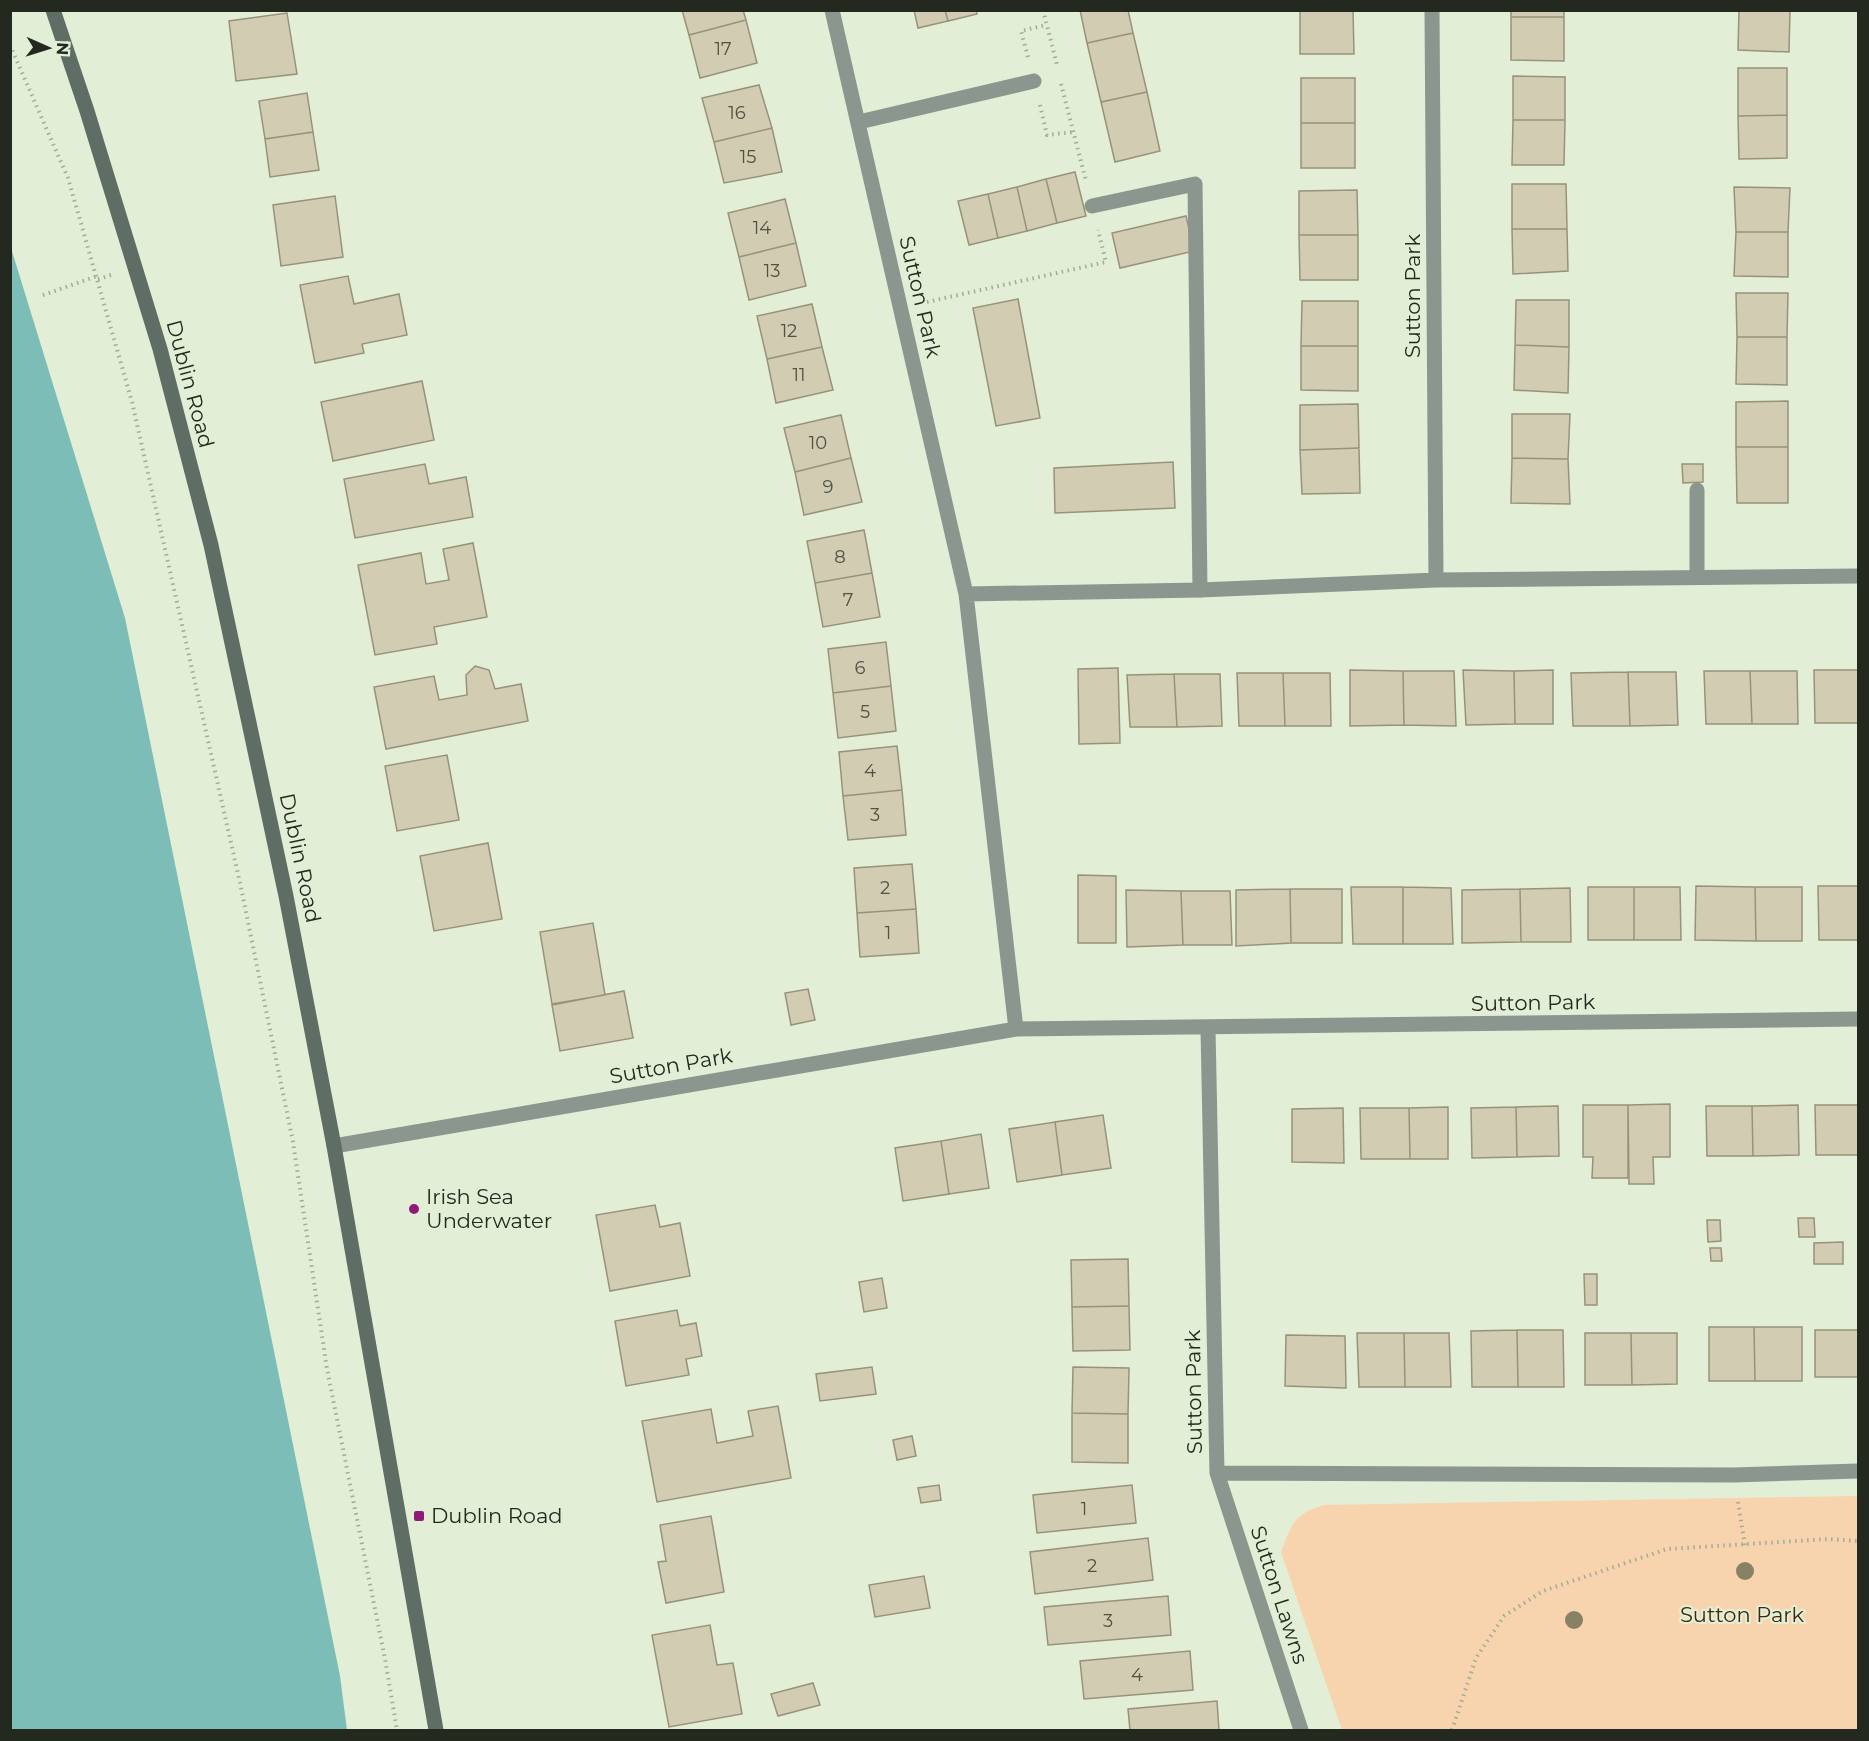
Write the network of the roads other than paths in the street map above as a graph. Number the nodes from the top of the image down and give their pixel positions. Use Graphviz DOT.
graph roads {
  1 [pos="53,10"];
  2 [pos="832,10"];
  3 [pos="1432,10"];
  4 [pos="1034,81"];
  5 [pos="859,122"];
  6 [pos="1092,206"];
  7 [pos="1697,490"];
  8 [pos="1858,576"];
  9 [pos="1697,577"];
  10 [pos="1436,580"];
  11 [pos="1200,590"];
  12 [pos="966,594"];
  13 [pos="1858,1019"];
  14 [pos="1016,1029"];
  15 [pos="1208,1029"];
  16 [pos="334,1146"];
  17 [pos="1858,1471"];
  18 [pos="1217,1473"];
  19 [pos="436,1731"];
  20 [pos="1301,1731"];
  1 -- 16 [label="main road, Dublin Road"];
  2 -- 5 [label="street, Sutton Park"];
  3 -- 10 [label="street, Sutton Park"];
  4 -- 5 [label="street"];
  5 -- 12 [label="street, Sutton Park"];
  6 -- 11 [label="street"];
  7 -- 9 [label="street"];
  8 -- 9 [label="street"];
  9 -- 10 [label="street"];
  10 -- 11 [label="street"];
  11 -- 12 [label="street"];
  12 -- 14 [label="street, Sutton Park"];
  13 -- 15 [label="street, Sutton Park"];
  14 -- 15 [label="street, Sutton Park"];
  14 -- 16 [label="street, Sutton Park"];
  15 -- 18 [label="street, Sutton Park"];
  16 -- 19 [label="main road, Dublin Road"];
  17 -- 18 [label="street, Sutton Park"];
  18 -- 20 [label="street, Sutton Lawns"];
}
